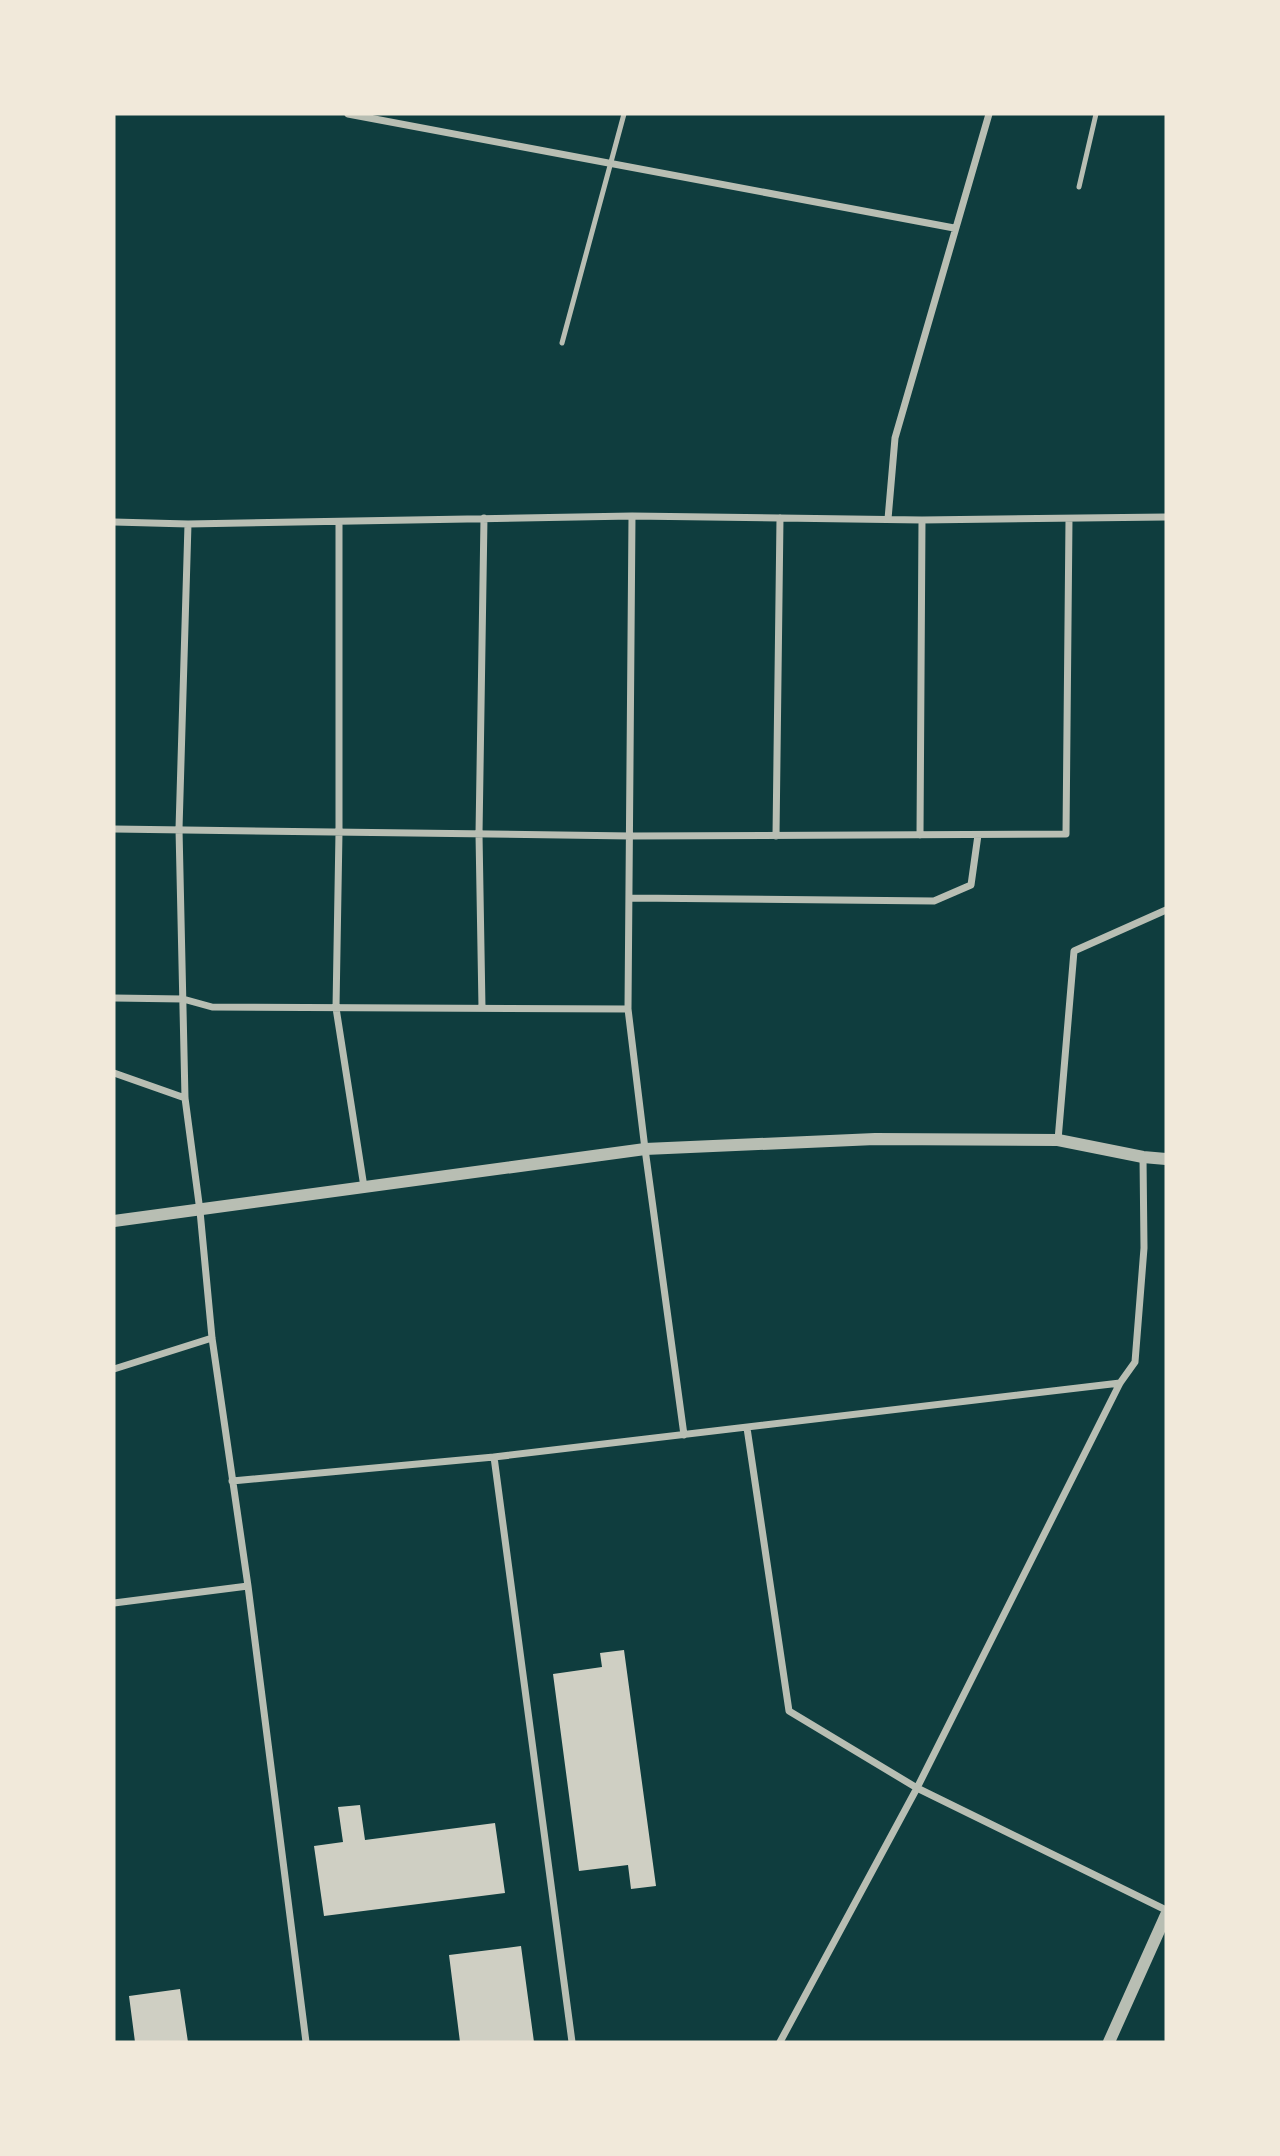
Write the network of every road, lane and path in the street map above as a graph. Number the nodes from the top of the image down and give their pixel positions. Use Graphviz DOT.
graph roads {
  1 [pos="348,114"];
  2 [pos="624,114"];
  3 [pos="989,114"];
  4 [pos="1096,114"];
  5 [pos="612,163"];
  6 [pos="1079,187"];
  7 [pos="954,228"];
  8 [pos="562,343"];
  9 [pos="632,516"];
  10 [pos="1166,517"];
  11 [pos="484,518"];
  12 [pos="780,518"];
  13 [pos="888,519"];
  14 [pos="1069,519"];
  15 [pos="922,520"];
  16 [pos="114,522"];
  17 [pos="339,522"];
  18 [pos="188,524"];
  19 [pos="114,829"];
  20 [pos="179,829"];
  21 [pos="339,832"];
  22 [pos="479,834"];
  23 [pos="920,835"];
  24 [pos="978,835"];
  25 [pos="631,836"];
  26 [pos="776,836"];
  27 [pos="630,898"];
  28 [pos="1166,910"];
  29 [pos="114,998"];
  30 [pos="183,999"];
  31 [pos="336,1007"];
  32 [pos="482,1008"];
  33 [pos="628,1009"];
  34 [pos="114,1073"];
  35 [pos="185,1098"];
  36 [pos="1058,1140"];
  37 [pos="645,1149"];
  38 [pos="1143,1157"];
  39 [pos="1166,1159"];
  40 [pos="364,1188"];
  41 [pos="200,1210"];
  42 [pos="114,1221"];
  43 [pos="212,1338"];
  44 [pos="114,1369"];
  45 [pos="1120,1383"];
  46 [pos="747,1428"];
  47 [pos="684,1435"];
  48 [pos="494,1457"];
  49 [pos="232,1481"];
  50 [pos="248,1586"];
  51 [pos="114,1604"];
  52 [pos="917,1788"];
  53 [pos="1166,1913"];
  54 [pos="306,2042"];
  55 [pos="572,2042"];
  56 [pos="780,2042"];
  57 [pos="1109,2042"];
  1 -- 5 [label="street"];
  2 -- 5 [label="lane"];
  3 -- 7 [label="street"];
  4 -- 6 [label="lane"];
  5 -- 7 [label="street"];
  5 -- 8 [label="lane"];
  7 -- 13 [label="street"];
  9 -- 11 [label="street"];
  9 -- 12 [label="street"];
  9 -- 25 [label="street"];
  10 -- 14 [label="street"];
  11 -- 17 [label="street"];
  11 -- 22 [label="street"];
  12 -- 13 [label="street"];
  12 -- 26 [label="street"];
  13 -- 15 [label="street"];
  14 -- 15 [label="street"];
  14 -- 24 [label="street"];
  15 -- 23 [label="street"];
  16 -- 18 [label="street"];
  17 -- 18 [label="street"];
  17 -- 21 [label="street"];
  18 -- 20 [label="street"];
  19 -- 20 [label="street"];
  20 -- 21 [label="street"];
  20 -- 30 [label="street"];
  21 -- 22 [label="street"];
  21 -- 31 [label="street"];
  22 -- 25 [label="street"];
  22 -- 32 [label="street"];
  23 -- 24 [label="street"];
  23 -- 26 [label="street"];
  24 -- 27 [label="street"];
  25 -- 26 [label="street"];
  25 -- 27 [label="street"];
  27 -- 33 [label="street"];
  28 -- 36 [label="street"];
  29 -- 30 [label="street"];
  30 -- 31 [label="street"];
  30 -- 35 [label="street"];
  31 -- 32 [label="street"];
  31 -- 40 [label="street"];
  32 -- 33 [label="street"];
  33 -- 37 [label="street"];
  34 -- 35 [label="street"];
  35 -- 41 [label="street"];
  36 -- 37 [label="street"];
  36 -- 38 [label="street"];
  37 -- 40 [label="street"];
  37 -- 47 [label="street"];
  38 -- 39 [label="street"];
  38 -- 45 [label="street"];
  40 -- 41 [label="street"];
  41 -- 42 [label="street"];
  41 -- 43 [label="street"];
  43 -- 44 [label="street"];
  43 -- 49 [label="street"];
  45 -- 46 [label="street"];
  45 -- 52 [label="street"];
  46 -- 47 [label="street"];
  46 -- 52 [label="street"];
  47 -- 48 [label="street"];
  48 -- 49 [label="street"];
  48 -- 55 [label="street"];
  49 -- 50 [label="street"];
  50 -- 51 [label="street"];
  50 -- 54 [label="street"];
  52 -- 53 [label="street"];
  52 -- 56 [label="street"];
  53 -- 57 [label="street"];
}
